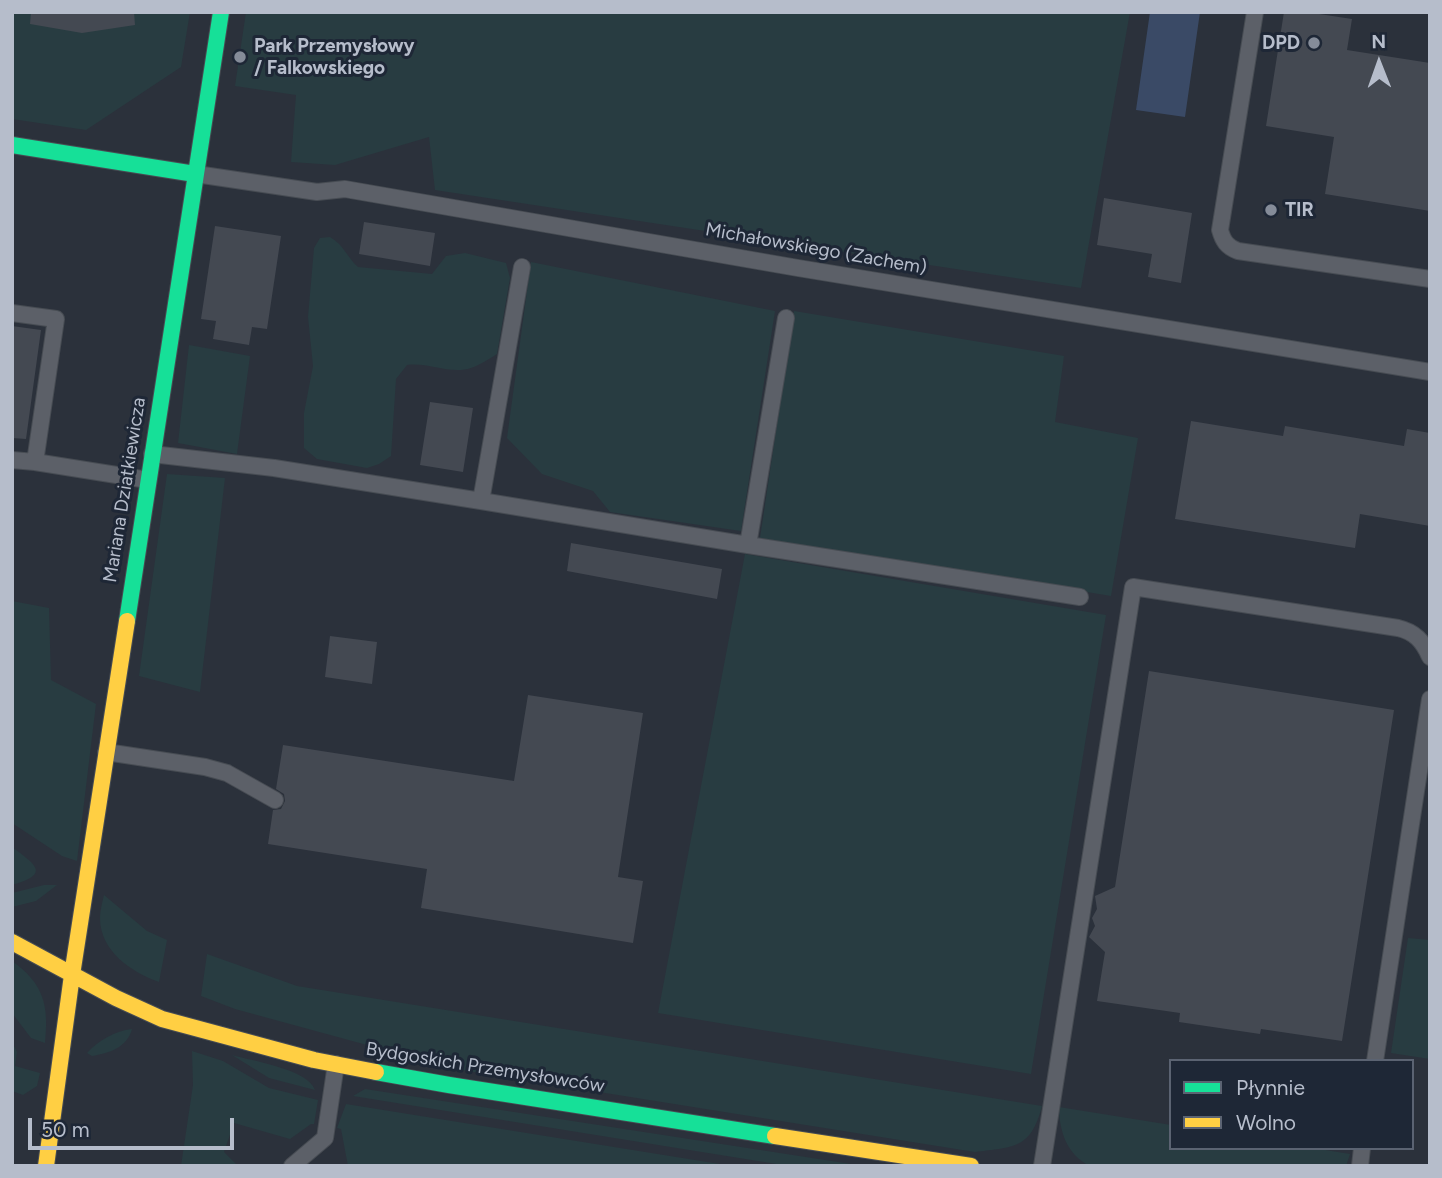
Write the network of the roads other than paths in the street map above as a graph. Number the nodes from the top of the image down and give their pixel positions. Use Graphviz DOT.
graph roads {
  1 [pos="221,12"];
  2 [pos="1255,12"];
  3 [pos="12,145"];
  4 [pos="195,174"];
  5 [pos="522,267"];
  6 [pos="1430,279"];
  7 [pos="12,313"];
  8 [pos="786,318"];
  9 [pos="1430,372"];
  10 [pos="152,454"];
  11 [pos="12,460"];
  12 [pos="36,463"];
  13 [pos="148,480"];
  14 [pos="481,501"];
  15 [pos="748,545"];
  16 [pos="1080,597"];
  17 [pos="1430,657"];
  18 [pos="1430,699"];
  19 [pos="106,752"];
  20 [pos="275,800"];
  21 [pos="12,942"];
  22 [pos="72,975"];
  23 [pos="1375,1059"];
  24 [pos="336,1064"];
  25 [pos="46,1166"];
  26 [pos="292,1166"];
  27 [pos="971,1166"];
  28 [pos="1042,1166"];
  1 -- 4 [label="street, Mariana Dziatkiewicza"];
  2 -- 6 [label="lane"];
  3 -- 4 [label="street"];
  4 -- 9 [label="lane, Michałowskiego (Zachem)"];
  4 -- 10 [label="street, Mariana Dziatkiewicza"];
  5 -- 14 [label="lane"];
  7 -- 12 [label="lane"];
  8 -- 15 [label="lane"];
  10 -- 13 [label="street, Mariana Dziatkiewicza"];
  10 -- 14 [label="lane"];
  11 -- 12 [label="lane"];
  12 -- 13 [label="lane"];
  13 -- 19 [label="street, Mariana Dziatkiewicza"];
  14 -- 15 [label="lane"];
  15 -- 16 [label="lane"];
  17 -- 28 [label="lane"];
  18 -- 23 [label="lane"];
  19 -- 20 [label="lane"];
  19 -- 22 [label="street, Mariana Dziatkiewicza"];
  21 -- 22 [label="street, Bydgoskich Przemysłowców"];
  22 -- 24 [label="street, Bydgoskich Przemysłowców"];
  22 -- 25 [label="street, Mariana Dziatkiewicza"];
  24 -- 26 [label="lane"];
  24 -- 27 [label="street, Bydgoskich Przemysłowców"];
}
